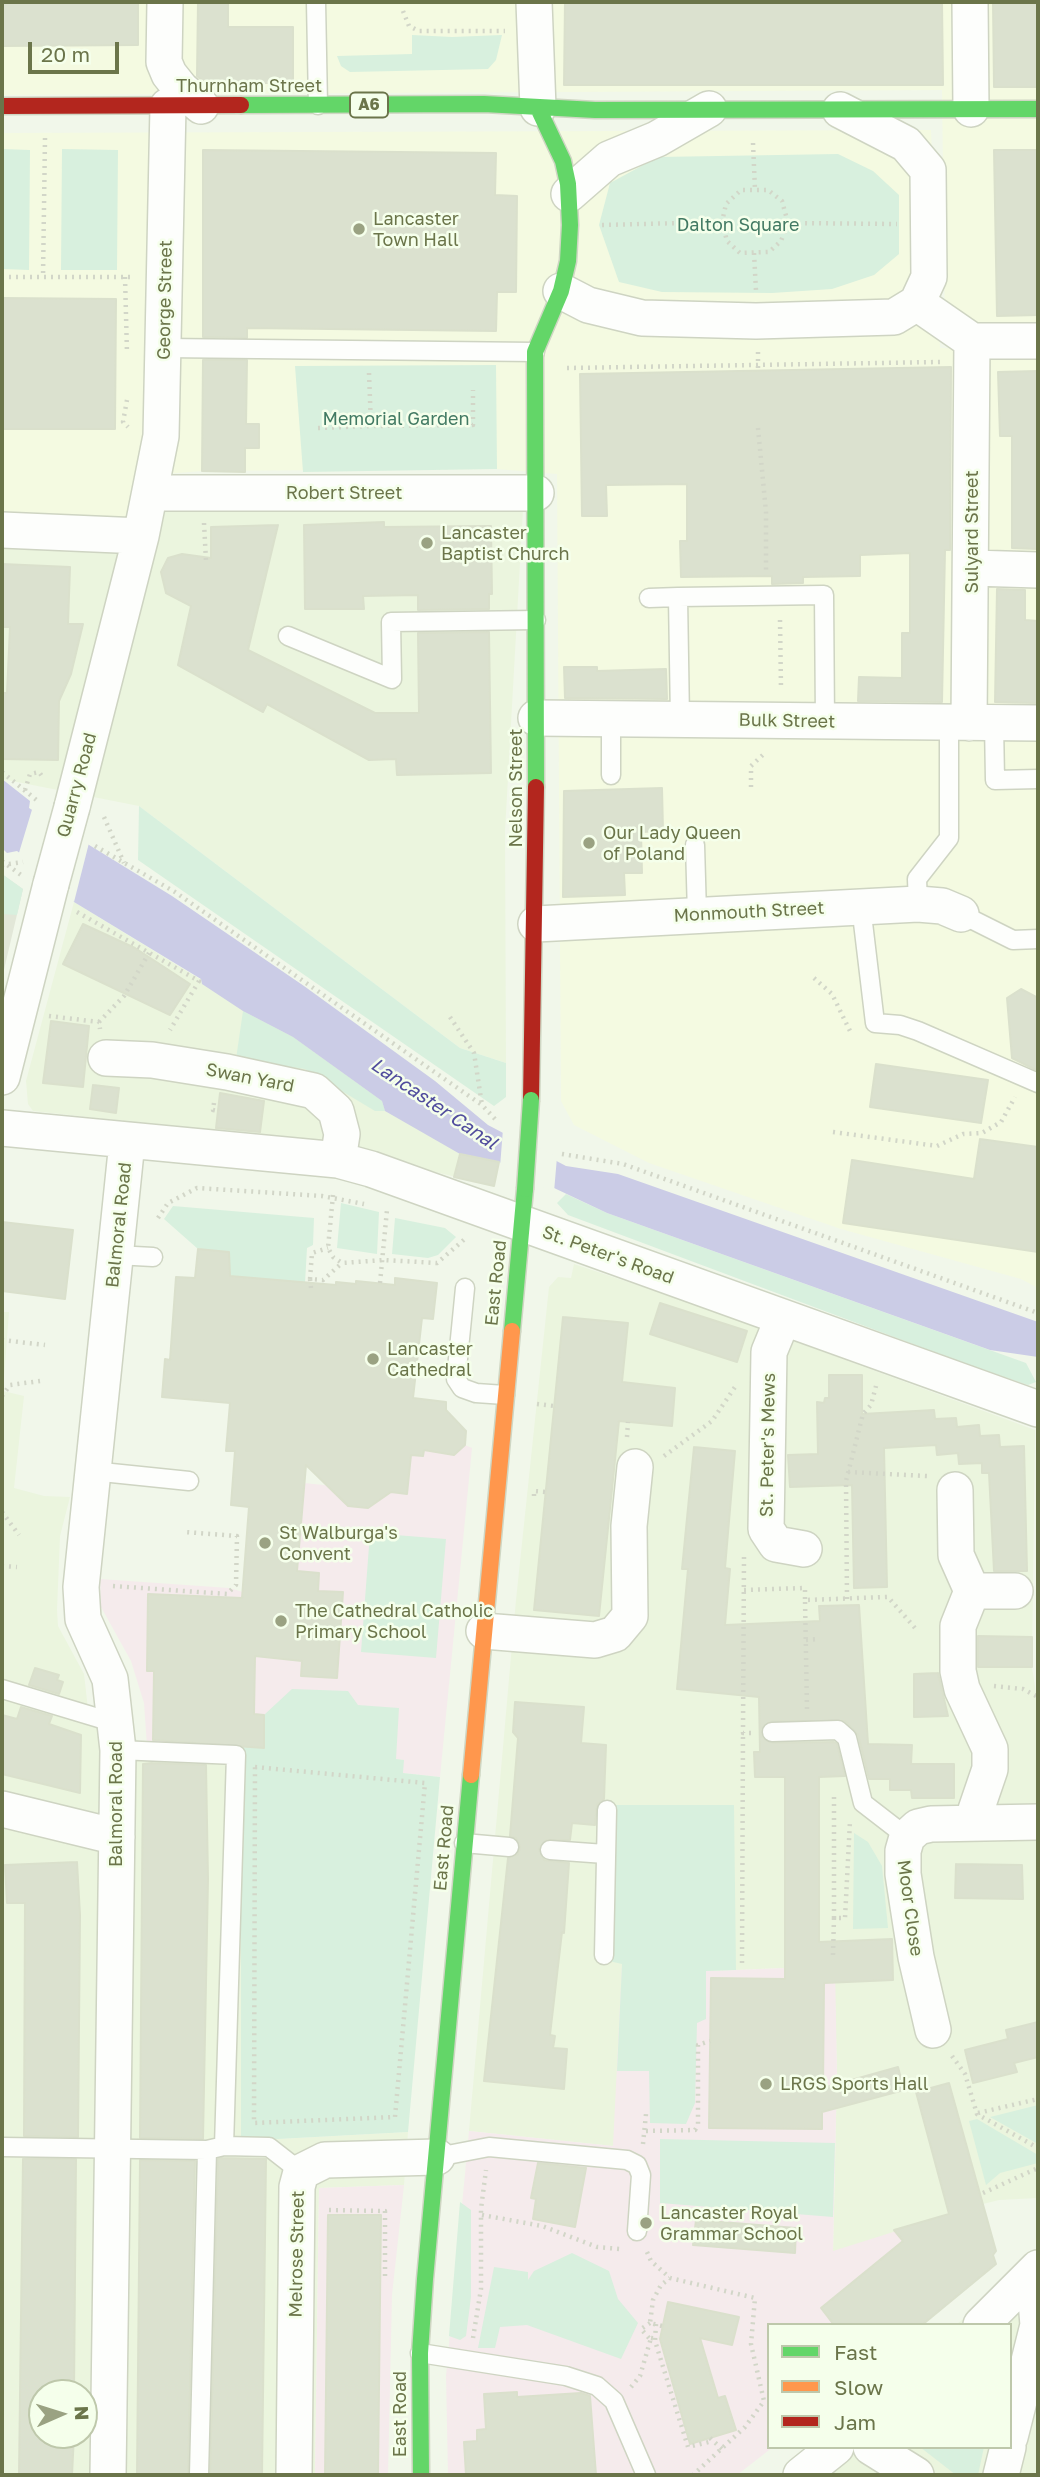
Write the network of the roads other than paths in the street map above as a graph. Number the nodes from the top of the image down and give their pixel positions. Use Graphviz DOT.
graph roads {
  1 [pos="165,2"];
  2 [pos="316,2"];
  3 [pos="534,2"];
  4 [pos="970,2"];
  5 [pos="318,105"];
  6 [pos="2,106"];
  7 [pos="184,106"];
  8 [pos="538,108"];
  9 [pos="709,109"];
  10 [pos="971,109"];
  11 [pos="1038,109"];
  12 [pos="840,110"];
  13 [pos="569,194"];
  14 [pos="561,291"];
  15 [pos="917,303"];
  16 [pos="1038,341"];
  17 [pos="165,348"];
  18 [pos="972,351"];
  19 [pos="535,360"];
  20 [pos="152,493"];
  21 [pos="536,493"];
  22 [pos="2,530"];
  23 [pos="141,536"];
  24 [pos="972,568"];
  25 [pos="1038,570"];
  26 [pos="678,597"];
  27 [pos="649,598"];
  28 [pos="536,620"];
  29 [pos="288,636"];
  30 [pos="536,719"];
  31 [pos="611,720"];
  32 [pos="680,720"];
  33 [pos="825,722"];
  34 [pos="971,723"];
  35 [pos="1038,723"];
  36 [pos="611,775"];
  37 [pos="1038,779"];
  38 [pos="695,845"];
  39 [pos="918,904"];
  40 [pos="861,906"];
  41 [pos="696,914"];
  42 [pos="961,914"];
  43 [pos="536,923"];
  44 [pos="1038,939"];
  45 [pos="106,1058"];
  46 [pos="2,1077"];
  47 [pos="1033,1082"];
  48 [pos="2,1128"];
  49 [pos="127,1142"];
  50 [pos="338,1160"];
  51 [pos="522,1224"];
  52 [pos="116,1255"];
  53 [pos="153,1257"];
  54 [pos="465,1288"];
  55 [pos="783,1318"];
  56 [pos="505,1395"];
  57 [pos="1038,1409"];
  58 [pos="635,1467"];
  59 [pos="92,1471"];
  60 [pos="189,1481"];
  61 [pos="955,1490"];
  62 [pos="804,1549"];
  63 [pos="972,1591"];
  64 [pos="1016,1591"];
  65 [pos="484,1631"];
  66 [pos="2,1689"];
  67 [pos="772,1732"];
  68 [pos="117,1737"];
  69 [pos="2,1809"];
  70 [pos="607,1810"];
  71 [pos="1038,1822"];
  72 [pos="976,1823"];
  73 [pos="117,1837"];
  74 [pos="907,1837"];
  75 [pos="464,1843"];
  76 [pos="509,1847"];
  77 [pos="550,1850"];
  78 [pos="605,1854"];
  79 [pos="604,1955"];
  80 [pos="933,2030"];
  81 [pos="2,2147"];
  82 [pos="216,2148"];
  83 [pos="113,2149"];
  84 [pos="437,2157"];
  85 [pos="301,2172"];
  86 [pos="637,2231"];
  87 [pos="1036,2272"];
  88 [pos="983,2323"];
  89 [pos="419,2353"];
  90 [pos="1012,2429"];
  91 [pos="834,2449"];
  92 [pos="874,2449"];
  93 [pos="1008,2449"];
  94 [pos="108,2475"];
  95 [pos="199,2475"];
  96 [pos="294,2475"];
  97 [pos="421,2475"];
  98 [pos="646,2475"];
  99 [pos="801,2475"];
  100 [pos="916,2475"];
  101 [pos="1001,2475"];
  1 -- 7 [label="street"];
  2 -- 5 [label="lane"];
  3 -- 8 [label="street"];
  4 -- 10 [label="street"];
  5 -- 7 [label="street, Thurnham Street / A6"];
  5 -- 8 [label="street, Thurnham Street / A6"];
  6 -- 7 [label="street, Thurnham Street / A6"];
  7 -- 17 [label="street, George Street"];
  8 -- 9 [label="street, A6"];
  8 -- 13 [label="street"];
  9 -- 12 [label="street, A6"];
  9 -- 13 [label="street"];
  10 -- 11 [label="street, A6"];
  10 -- 12 [label="street, A6"];
  12 -- 15 [label="street"];
  13 -- 14 [label="street"];
  14 -- 15 [label="street"];
  14 -- 19 [label="street"];
  15 -- 18 [label="street"];
  16 -- 18 [label="street"];
  17 -- 19 [label="lane"];
  17 -- 20 [label="street, George Street"];
  18 -- 24 [label="street, Sulyard Street"];
  19 -- 21 [label="street, Nelson Street"];
  20 -- 21 [label="street, Robert Street"];
  20 -- 23 [label="street, Quarry Road"];
  21 -- 28 [label="street, Nelson Street"];
  22 -- 23 [label="street"];
  23 -- 46 [label="street, Quarry Road, bridge"];
  24 -- 25 [label="street"];
  24 -- 34 [label="street, Sulyard Street"];
  26 -- 27 [label="lane"];
  26 -- 32 [label="lane"];
  26 -- 33 [label="lane"];
  28 -- 29 [label="lane"];
  28 -- 30 [label="street, Nelson Street"];
  30 -- 31 [label="street, Bulk Street"];
  30 -- 43 [label="street, Nelson Street"];
  31 -- 32 [label="street, Bulk Street"];
  31 -- 36 [label="lane"];
  32 -- 33 [label="street, Bulk Street"];
  33 -- 34 [label="street, Bulk Street"];
  34 -- 35 [label="street, Bulk Street"];
  34 -- 37 [label="lane"];
  34 -- 39 [label="lane"];
  38 -- 41 [label="lane"];
  39 -- 40 [label="street, Monmouth Street"];
  39 -- 42 [label="street, Monmouth Street"];
  40 -- 41 [label="street, Monmouth Street"];
  40 -- 47 [label="lane"];
  41 -- 43 [label="street, Monmouth Street"];
  42 -- 44 [label="lane"];
  43 -- 51 [label="street, Nelson Street, bridge"];
  45 -- 50 [label="street, Swan Yard"];
  48 -- 49 [label="street, St. Peter's Road"];
  49 -- 50 [label="street, St. Peter's Road"];
  49 -- 52 [label="street, Balmoral Road"];
  50 -- 51 [label="street, St. Peter's Road"];
  51 -- 55 [label="street, St. Peter's Road"];
  51 -- 56 [label="street, East Road"];
  52 -- 53 [label="lane"];
  52 -- 59 [label="street, Balmoral Road"];
  54 -- 56 [label="lane"];
  55 -- 57 [label="street, St. Peter's Road"];
  55 -- 62 [label="street, St. Peter's Mews"];
  56 -- 65 [label="street, East Road"];
  58 -- 65 [label="street"];
  59 -- 60 [label="lane"];
  59 -- 68 [label="street, Balmoral Road"];
  61 -- 63 [label="street"];
  63 -- 64 [label="street"];
  63 -- 72 [label="street"];
  65 -- 75 [label="street, East Road"];
  66 -- 68 [label="lane"];
  67 -- 74 [label="lane"];
  68 -- 73 [label="street, Balmoral Road"];
  68 -- 82 [label="lane"];
  69 -- 73 [label="street"];
  70 -- 78 [label="lane"];
  71 -- 72 [label="street, Moor Close"];
  72 -- 74 [label="street, Moor Close"];
  73 -- 83 [label="street, Balmoral Road"];
  74 -- 80 [label="street, Moor Close"];
  75 -- 76 [label="lane"];
  75 -- 84 [label="street, East Road"];
  77 -- 78 [label="lane"];
  78 -- 79 [label="lane"];
  81 -- 83 [label="lane"];
  82 -- 83 [label="lane"];
  82 -- 85 [label="lane"];
  82 -- 95 [label="lane"];
  83 -- 94 [label="street, Balmoral Road"];
  84 -- 85 [label="street, Melrose Street"];
  84 -- 86 [label="lane"];
  84 -- 89 [label="street, East Road"];
  85 -- 96 [label="street, Melrose Street"];
  87 -- 88 [label="street"];
  87 -- 90 [label="street"];
  89 -- 97 [label="street, East Road"];
  89 -- 98 [label="lane"];
  91 -- 99 [label="street"];
  92 -- 100 [label="street"];
  93 -- 101 [label="street"];
}
